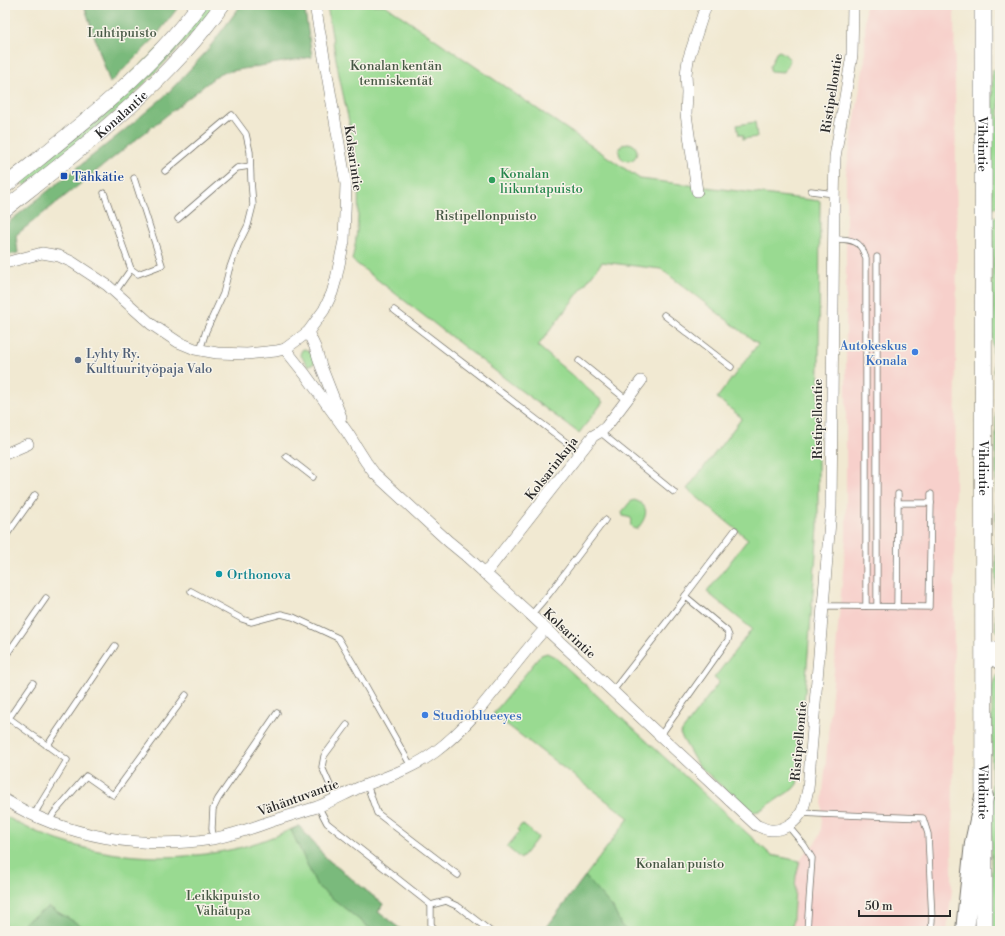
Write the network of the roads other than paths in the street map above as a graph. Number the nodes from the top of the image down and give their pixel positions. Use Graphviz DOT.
graph roads {
  1 [pos="199,5"];
  2 [pos="222,5"];
  3 [pos="314,5"];
  4 [pos="706,5"];
  5 [pos="853,5"];
  6 [pos="983,5"];
  7 [pos="250,166"];
  8 [pos="165,171"];
  9 [pos="134,178"];
  10 [pos="5,186"];
  11 [pos="697,191"];
  12 [pos="811,191"];
  13 [pos="104,193"];
  14 [pos="834,194"];
  15 [pos="5,209"];
  16 [pos="178,219"];
  17 [pos="833,240"];
  18 [pos="877,258"];
  19 [pos="5,263"];
  20 [pos="131,269"];
  21 [pos="115,292"];
  22 [pos="394,310"];
  23 [pos="664,315"];
  24 [pos="308,332"];
  25 [pos="285,349"];
  26 [pos="200,350"];
  27 [pos="579,361"];
  28 [pos="731,367"];
  29 [pos="641,381"];
  30 [pos="627,400"];
  31 [pos="347,432"];
  32 [pos="600,432"];
  33 [pos="28,444"];
  34 [pos="580,453"];
  35 [pos="5,454"];
  36 [pos="286,456"];
  37 [pos="313,477"];
  38 [pos="674,492"];
  39 [pos="898,494"];
  40 [pos="931,494"];
  41 [pos="35,495"];
  42 [pos="898,503"];
  43 [pos="930,503"];
  44 [pos="605,520"];
  45 [pos="735,530"];
  46 [pos="5,537"];
  47 [pos="485,574"];
  48 [pos="191,591"];
  49 [pos="685,596"];
  50 [pos="46,598"];
  51 [pos="823,606"];
  52 [pos="866,606"];
  53 [pos="877,606"];
  54 [pos="897,607"];
  55 [pos="531,616"];
  56 [pos="545,629"];
  57 [pos="114,646"];
  58 [pos="1000,647"];
  59 [pos="983,653"];
  60 [pos="5,657"];
  61 [pos="1000,663"];
  62 [pos="33,683"];
  63 [pos="612,692"];
  64 [pos="186,695"];
  65 [pos="277,714"];
  66 [pos="347,725"];
  67 [pos="660,736"];
  68 [pos="47,746"];
  69 [pos="411,766"];
  70 [pos="368,785"];
  71 [pos="984,797"];
  72 [pos="336,799"];
  73 [pos="5,800"];
  74 [pos="318,806"];
  75 [pos="801,813"];
  76 [pos="34,815"];
  77 [pos="49,822"];
  78 [pos="788,826"];
  79 [pos="213,838"];
  80 [pos="458,875"];
  81 [pos="431,905"];
  82 [pos="435,931"];
  83 [pos="490,931"];
  84 [pos="807,931"];
  85 [pos="931,931"];
  86 [pos="965,931"];
  87 [pos="984,931"];
  1 -- 10 [label="main road, Konalantie"];
  2 -- 15 [label="main road, Konalantie"];
  3 -- 24 [label="street, Kolsarintie"];
  4 -- 11 [label="street"];
  5 -- 14 [label="street, Ristipellontie"];
  6 -- 59 [label="main road, Vihdintie"];
  7 -- 8 [label="lane"];
  7 -- 16 [label="lane"];
  7 -- 26 [label="lane"];
  9 -- 20 [label="lane"];
  12 -- 14 [label="lane"];
  13 -- 20 [label="lane"];
  14 -- 17 [label="street, Ristipellontie"];
  17 -- 51 [label="street, Ristipellontie"];
  17 -- 52 [label="lane"];
  18 -- 53 [label="lane"];
  19 -- 21 [label="street"];
  20 -- 21 [label="lane"];
  21 -- 26 [label="street"];
  22 -- 34 [label="lane"];
  23 -- 28 [label="lane"];
  24 -- 25 [label="street, Kolsarintie"];
  24 -- 31 [label="street, Kolsarintie"];
  25 -- 26 [label="street"];
  25 -- 31 [label="street, Kolsarintie"];
  27 -- 30 [label="lane"];
  29 -- 30 [label="street, Kolsarinkuja"];
  30 -- 32 [label="street, Kolsarinkuja"];
  31 -- 47 [label="street, Kolsarintie"];
  32 -- 34 [label="street, Kolsarinkuja"];
  32 -- 38 [label="lane"];
  33 -- 35 [label="street"];
  34 -- 47 [label="street, Kolsarinkuja"];
  36 -- 37 [label="lane"];
  39 -- 42 [label="lane"];
  40 -- 43 [label="lane"];
  41 -- 46 [label="lane"];
  42 -- 43 [label="lane"];
  42 -- 54 [label="lane"];
  43 -- 54 [label="lane"];
  44 -- 55 [label="lane"];
  45 -- 49 [label="lane"];
  47 -- 55 [label="street, Kolsarintie"];
  48 -- 69 [label="lane"];
  49 -- 63 [label="lane"];
  49 -- 67 [label="lane"];
  50 -- 60 [label="lane"];
  51 -- 52 [label="lane"];
  51 -- 75 [label="street, Ristipellontie"];
  52 -- 53 [label="lane"];
  53 -- 54 [label="lane"];
  55 -- 56 [label="street, Kolsarintie"];
  56 -- 63 [label="street, Kolsarintie"];
  56 -- 69 [label="street, Vähäntuvantie"];
  57 -- 68 [label="lane"];
  58 -- 59 [label="street"];
  59 -- 61 [label="street"];
  59 -- 71 [label="main road, Vihdintie"];
  62 -- 68 [label="lane"];
  63 -- 67 [label="street, Kolsarintie"];
  64 -- 77 [label="lane"];
  65 -- 79 [label="lane"];
  66 -- 72 [label="lane"];
  67 -- 78 [label="street, Kolsarintie"];
  68 -- 76 [label="lane"];
  69 -- 70 [label="street, Vähäntuvantie"];
  70 -- 72 [label="street, Vähäntuvantie"];
  70 -- 80 [label="lane"];
  71 -- 86 [label="highway"];
  71 -- 87 [label="main road, Vihdintie"];
  72 -- 74 [label="street, Vähäntuvantie"];
  73 -- 76 [label="street, Vähäntuvantie"];
  74 -- 79 [label="street, Vähäntuvantie"];
  74 -- 81 [label="lane"];
  75 -- 78 [label="street, Ristipellontie"];
  75 -- 85 [label="lane"];
  76 -- 77 [label="street, Vähäntuvantie"];
  77 -- 79 [label="street, Vähäntuvantie"];
  78 -- 84 [label="lane"];
  81 -- 82 [label="lane"];
  81 -- 83 [label="lane"];
}
